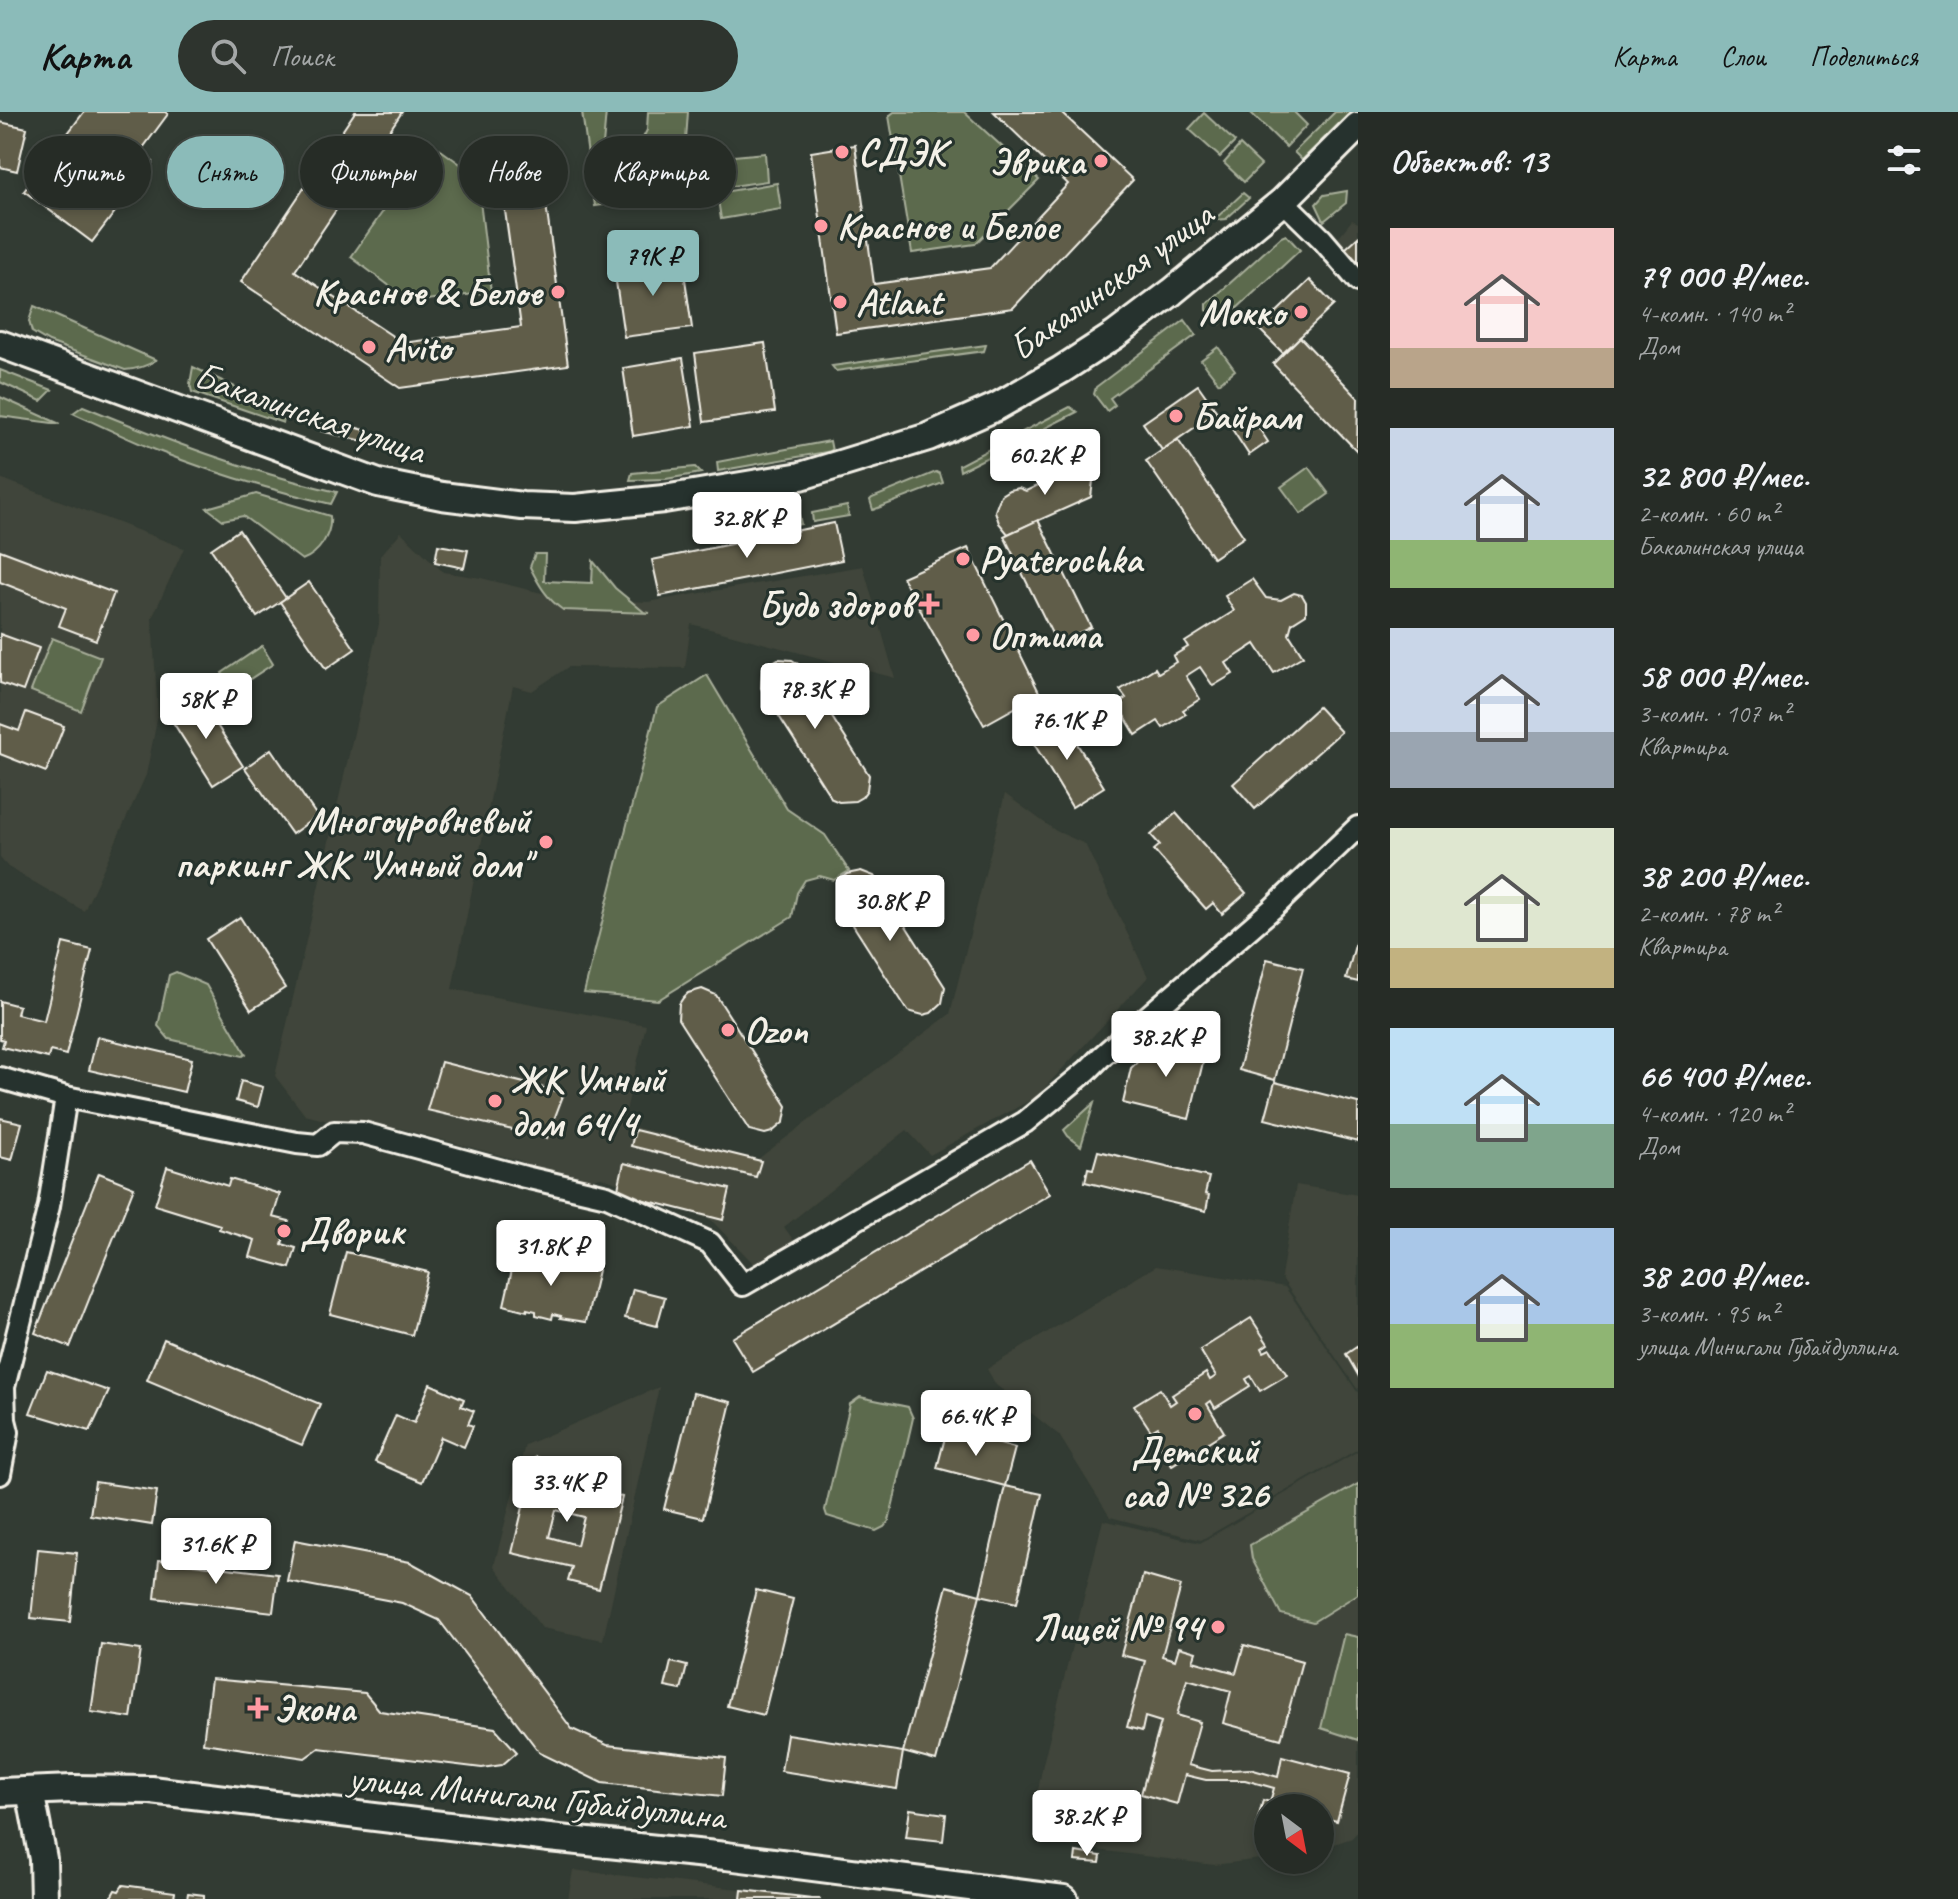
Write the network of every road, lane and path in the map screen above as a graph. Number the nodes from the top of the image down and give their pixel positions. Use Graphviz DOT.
graph roads {
  1 [pos="1358,126"];
  2 [pos="1283,201"];
  3 [pos="1358,281"];
  4 [pos="0,344"];
  5 [pos="1358,827"];
  6 [pos="0,1078"];
  7 [pos="66,1097"];
  8 [pos="0,1474"];
  9 [pos="30,1791"];
  10 [pos="0,1792"];
  11 [pos="44,1899"];
  12 [pos="1064,1899"];
  1 -- 2 [label="main road, Бакалинская улица"];
  2 -- 3 [label="street"];
  2 -- 4 [label="main road, Бакалинская улица"];
  5 -- 7 [label="street"];
  6 -- 7 [label="street"];
  7 -- 8 [label="street"];
  9 -- 10 [label="main road, улица Минигали Губайдуллина"];
  9 -- 11 [label="main road"];
  9 -- 12 [label="main road, улица Минигали Губайдуллина"];
}
